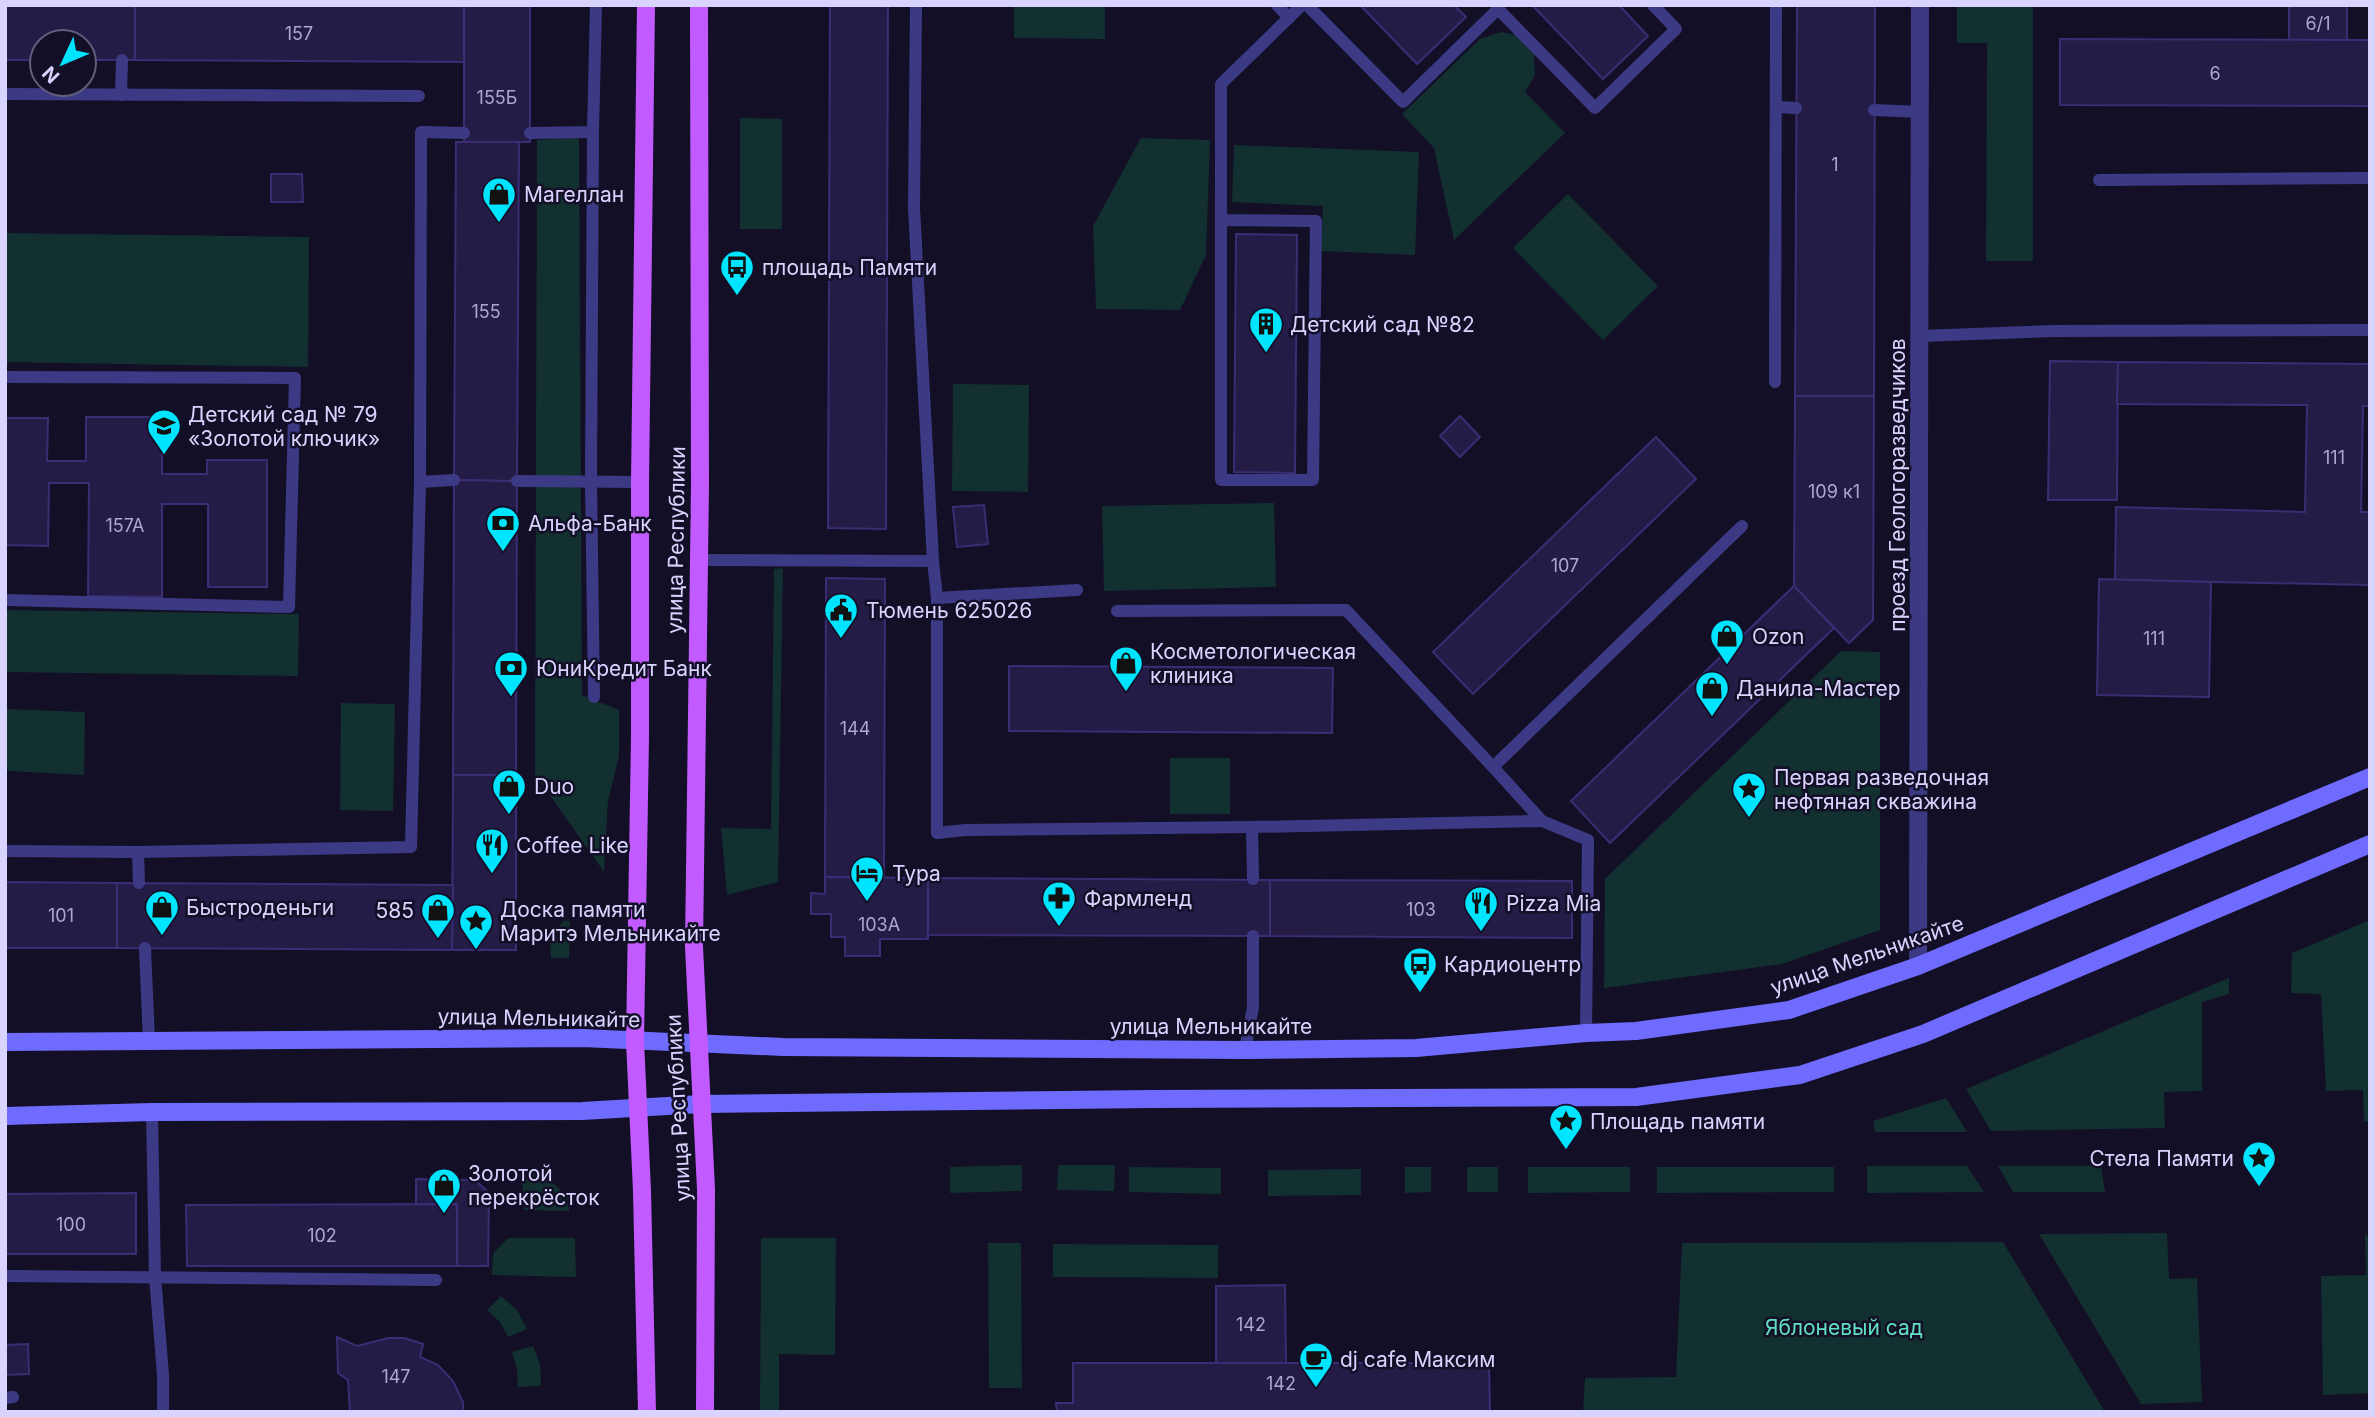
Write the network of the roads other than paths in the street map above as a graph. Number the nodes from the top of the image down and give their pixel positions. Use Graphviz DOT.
graph roads {
  1 [pos="596,5"];
  2 [pos="646,5"];
  3 [pos="699,5"];
  4 [pos="916,5"];
  5 [pos="1277,5"];
  6 [pos="1302,5"];
  7 [pos="1307,5"];
  8 [pos="1653,5"];
  9 [pos="1776,5"];
  10 [pos="1920,5"];
  11 [pos="1289,18"];
  12 [pos="122,60"];
  13 [pos="5,94"];
  14 [pos="121,95"];
  15 [pos="419,96"];
  16 [pos="1777,107"];
  17 [pos="1796,108"];
  18 [pos="1874,110"];
  19 [pos="1920,111"];
  20 [pos="464,132"];
  21 [pos="593,132"];
  22 [pos="530,133"];
  23 [pos="2370,178"];
  24 [pos="2099,180"];
  25 [pos="1221,220"];
  26 [pos="2370,330"];
  27 [pos="1920,336"];
  28 [pos="5,377"];
  29 [pos="1775,382"];
  30 [pos="454,480"];
  31 [pos="591,480"];
  32 [pos="517,481"];
  33 [pos="420,482"];
  34 [pos="640,482"];
  35 [pos="1742,526"];
  36 [pos="699,560"];
  37 [pos="933,561"];
  38 [pos="1077,590"];
  39 [pos="937,598"];
  40 [pos="5,600"];
  41 [pos="1117,611"];
  42 [pos="594,697"];
  43 [pos="1493,767"];
  44 [pos="2370,778"];
  45 [pos="1542,821"];
  46 [pos="1252,827"];
  47 [pos="2370,844"];
  48 [pos="5,851"];
  49 [pos="138,852"];
  50 [pos="1253,880"];
  51 [pos="139,883"];
  52 [pos="1253,936"];
  53 [pos="145,948"];
  54 [pos="1919,966"];
  55 [pos="1586,1033"];
  56 [pos="149,1041"];
  57 [pos="635,1041"];
  58 [pos="5,1042"];
  59 [pos="698,1045"];
  60 [pos="1245,1050"];
  61 [pos="701,1104"];
  62 [pos="639,1109"];
  63 [pos="152,1112"];
  64 [pos="5,1116"];
  65 [pos="5,1276"];
  66 [pos="155,1276"];
  67 [pos="436,1280"];
  68 [pos="163,1412"];
  69 [pos="647,1412"];
  70 [pos="705,1412"];
  1 -- 21 [label="lane"];
  2 -- 34 [label="main road, улица Республики"];
  3 -- 36 [label="main road, улица Республики"];
  4 -- 37 [label="lane"];
  5 -- 11 [label="lane"];
  6 -- 11 [label="lane"];
  7 -- 8 [label="lane"];
  9 -- 16 [label="lane"];
  10 -- 19 [label="street, проезд Геологоразведчиков"];
  11 -- 25 [label="lane"];
  12 -- 14 [label="lane"];
  13 -- 14 [label="lane"];
  14 -- 15 [label="lane"];
  16 -- 17 [label="lane"];
  16 -- 29 [label="lane"];
  18 -- 19 [label="lane"];
  19 -- 27 [label="street, проезд Геологоразведчиков"];
  20 -- 33 [label="lane"];
  21 -- 22 [label="lane"];
  21 -- 31 [label="lane"];
  23 -- 24 [label="lane"];
  25 -- 25 [label="lane"];
  26 -- 27 [label="lane"];
  27 -- 54 [label="street, проезд Геологоразведчиков"];
  28 -- 40 [label="lane"];
  30 -- 33 [label="lane"];
  31 -- 32 [label="lane"];
  31 -- 34 [label="lane"];
  31 -- 42 [label="lane"];
  33 -- 49 [label="lane"];
  34 -- 57 [label="main road, улица Республики"];
  35 -- 43 [label="lane"];
  36 -- 37 [label="lane"];
  36 -- 59 [label="main road, улица Республики"];
  37 -- 39 [label="lane"];
  38 -- 39 [label="lane"];
  39 -- 46 [label="lane"];
  41 -- 43 [label="lane"];
  43 -- 45 [label="lane"];
  44 -- 54 [label="main road, улица Мельникайте"];
  45 -- 46 [label="lane"];
  45 -- 55 [label="lane"];
  46 -- 50 [label="lane"];
  47 -- 61 [label="main road"];
  48 -- 49 [label="lane"];
  49 -- 51 [label="lane"];
  52 -- 60 [label="lane"];
  53 -- 56 [label="lane"];
  54 -- 55 [label="main road, улица Мельникайте"];
  55 -- 60 [label="main road, улица Мельникайте"];
  56 -- 57 [label="main road, улица Мельникайте"];
  56 -- 58 [label="main road, улица Мельникайте"];
  57 -- 59 [label="main road, улица Мельникайте"];
  57 -- 62 [label="main road, улица Республики"];
  59 -- 60 [label="main road, улица Мельникайте"];
  59 -- 61 [label="main road, улица Республики"];
  61 -- 62 [label="main road"];
  61 -- 70 [label="main road, улица Республики"];
  62 -- 63 [label="main road"];
  62 -- 69 [label="main road, улица Республики"];
  63 -- 64 [label="main road"];
  63 -- 66 [label="lane"];
  65 -- 66 [label="lane"];
  66 -- 67 [label="lane"];
  66 -- 68 [label="lane"];
}
